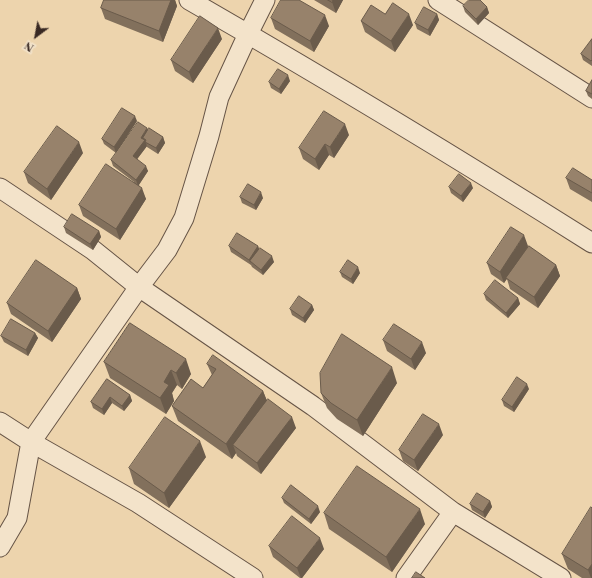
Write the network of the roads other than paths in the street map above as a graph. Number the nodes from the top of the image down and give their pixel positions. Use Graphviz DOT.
graph roads {
  1 [pos="189,0"];
  2 [pos="265,0"];
  3 [pos="438,0"];
  4 [pos="248,34"];
  5 [pos="592,98"];
  6 [pos="0,188"];
  7 [pos="592,243"];
  8 [pos="139,287"];
  9 [pos="0,422"];
  10 [pos="31,442"];
  11 [pos="453,512"];
  12 [pos="0,547"];
  13 [pos="253,578"];
  14 [pos="406,578"];
  15 [pos="561,578"];
  1 -- 4 [label="street"];
  2 -- 4 [label="street"];
  3 -- 5 [label="street"];
  4 -- 7 [label="street"];
  4 -- 8 [label="street"];
  6 -- 8 [label="street"];
  8 -- 10 [label="street"];
  8 -- 11 [label="street"];
  9 -- 10 [label="street"];
  10 -- 12 [label="street"];
  10 -- 13 [label="street"];
  11 -- 14 [label="street"];
  11 -- 15 [label="street"];
}
